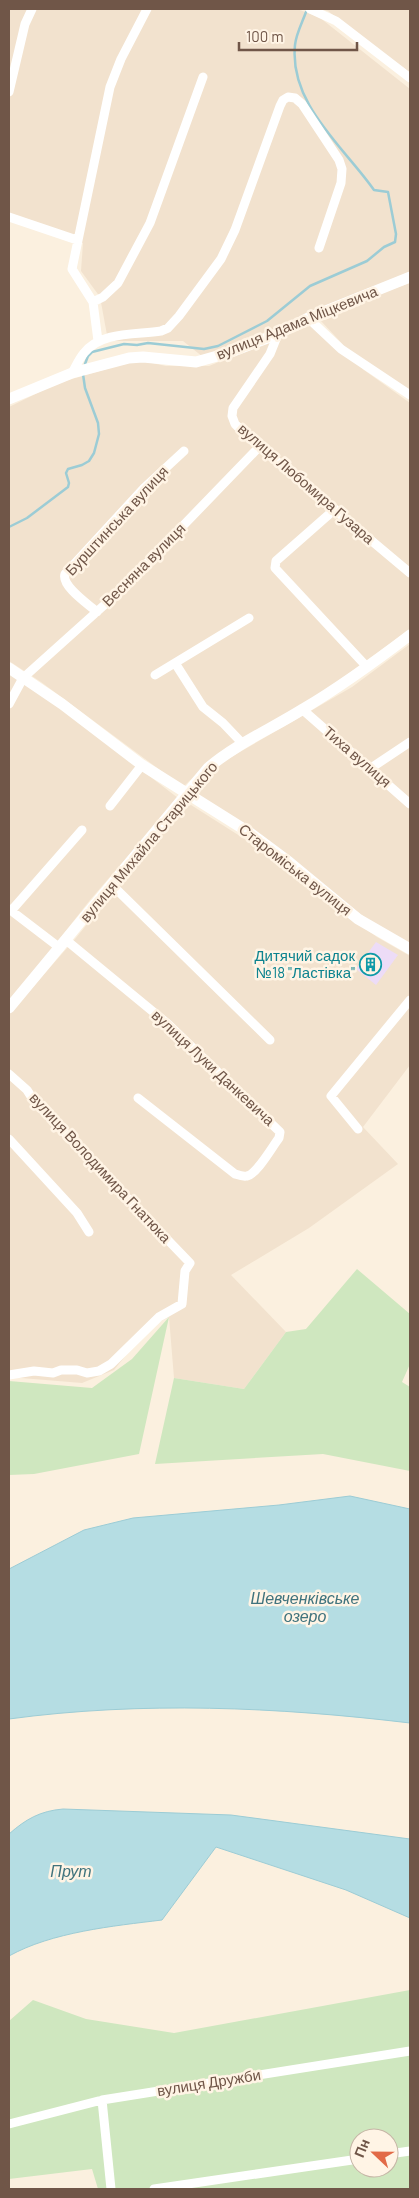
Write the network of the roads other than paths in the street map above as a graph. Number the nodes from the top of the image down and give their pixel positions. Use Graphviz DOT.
graph roads {
  1 [pos="32,9"];
  2 [pos="147,9"];
  3 [pos="310,9"];
  4 [pos="203,77"];
  5 [pos="410,78"];
  6 [pos="9,92"];
  7 [pos="9,217"];
  8 [pos="76,240"];
  9 [pos="320,248"];
  10 [pos="410,277"];
  11 [pos="93,302"];
  12 [pos="308,318"];
  13 [pos="278,334"];
  14 [pos="98,341"];
  15 [pos="72,373"];
  16 [pos="410,395"];
  17 [pos="9,399"];
  18 [pos="259,447"];
  19 [pos="184,451"];
  20 [pos="335,509"];
  21 [pos="410,573"];
  22 [pos="97,612"];
  23 [pos="249,618"];
  24 [pos="410,635"];
  25 [pos="175,663"];
  26 [pos="367,667"];
  27 [pos="9,668"];
  28 [pos="155,675"];
  29 [pos="23,678"];
  30 [pos="9,704"];
  31 [pos="303,710"];
  32 [pos="410,742"];
  33 [pos="243,744"];
  34 [pos="142,765"];
  35 [pos="371,768"];
  36 [pos="187,794"];
  37 [pos="410,804"];
  38 [pos="110,806"];
  39 [pos="82,830"];
  40 [pos="112,885"];
  41 [pos="10,910"];
  42 [pos="63,944"];
  43 [pos="410,949"];
  44 [pos="410,1000"];
  45 [pos="9,1008"];
  46 [pos="270,1040"];
  47 [pos="9,1074"];
  48 [pos="138,1098"];
  49 [pos="358,1129"];
  50 [pos="9,1139"];
  51 [pos="89,1232"];
  52 [pos="9,1375"];
  53 [pos="410,2051"];
  54 [pos="102,2100"];
  55 [pos="9,2124"];
  56 [pos="349,2160"];
  57 [pos="111,2189"];
  58 [pos="154,2189"];
  1 -- 6 [label="street"];
  2 -- 8 [label="street"];
  3 -- 5 [label="street"];
  4 -- 11 [label="street"];
  7 -- 8 [label="street"];
  8 -- 11 [label="street"];
  9 -- 14 [label="street"];
  10 -- 12 [label="street, вулиця Адама Міцкевича"];
  11 -- 14 [label="street"];
  12 -- 13 [label="street, вулиця Адама Міцкевича"];
  12 -- 16 [label="street"];
  13 -- 15 [label="street, вулиця Адама Міцкевича"];
  13 -- 18 [label="street, вулиця Любомира Гузара"];
  14 -- 15 [label="street"];
  15 -- 17 [label="street, вулиця Адама Міцкевича"];
  18 -- 20 [label="street, вулиця Любомира Гузара"];
  18 -- 22 [label="street, Весняна вулиця"];
  19 -- 22 [label="street, Бурштинська вулиця"];
  20 -- 21 [label="street, вулиця Любомира Гузара"];
  20 -- 26 [label="street"];
  22 -- 29 [label="street, Весняна вулиця"];
  23 -- 25 [label="street"];
  24 -- 26 [label="street, вулиця Михайла Старицького"];
  25 -- 28 [label="street"];
  25 -- 33 [label="street"];
  26 -- 31 [label="street, вулиця Михайла Старицького"];
  27 -- 29 [label="street, Староміська вулиця"];
  29 -- 30 [label="street, Весняна вулиця"];
  29 -- 34 [label="street, Староміська вулиця"];
  31 -- 33 [label="street, вулиця Михайла Старицького"];
  31 -- 35 [label="street, Тиха вулиця"];
  32 -- 35 [label="street"];
  33 -- 36 [label="street, вулиця Михайла Старицького"];
  34 -- 36 [label="street, Староміська вулиця"];
  34 -- 38 [label="street"];
  35 -- 37 [label="street, Тиха вулиця"];
  36 -- 40 [label="street, вулиця Михайла Старицького"];
  36 -- 43 [label="street, Староміська вулиця"];
  39 -- 41 [label="street"];
  40 -- 42 [label="street, вулиця Михайла Старицького"];
  40 -- 46 [label="street"];
  41 -- 42 [label="street, вулиця Луки Данкевича"];
  42 -- 45 [label="street, вулиця Михайла Старицького"];
  42 -- 48 [label="street, вулиця Луки Данкевича"];
  44 -- 49 [label="street"];
  47 -- 52 [label="street, вулиця Володимира Гнатюка"];
  50 -- 51 [label="street"];
  53 -- 54 [label="street, вулиця Дружби"];
  54 -- 55 [label="street, вулиця Дружби"];
  54 -- 57 [label="street"];
  56 -- 58 [label="street"];
}
